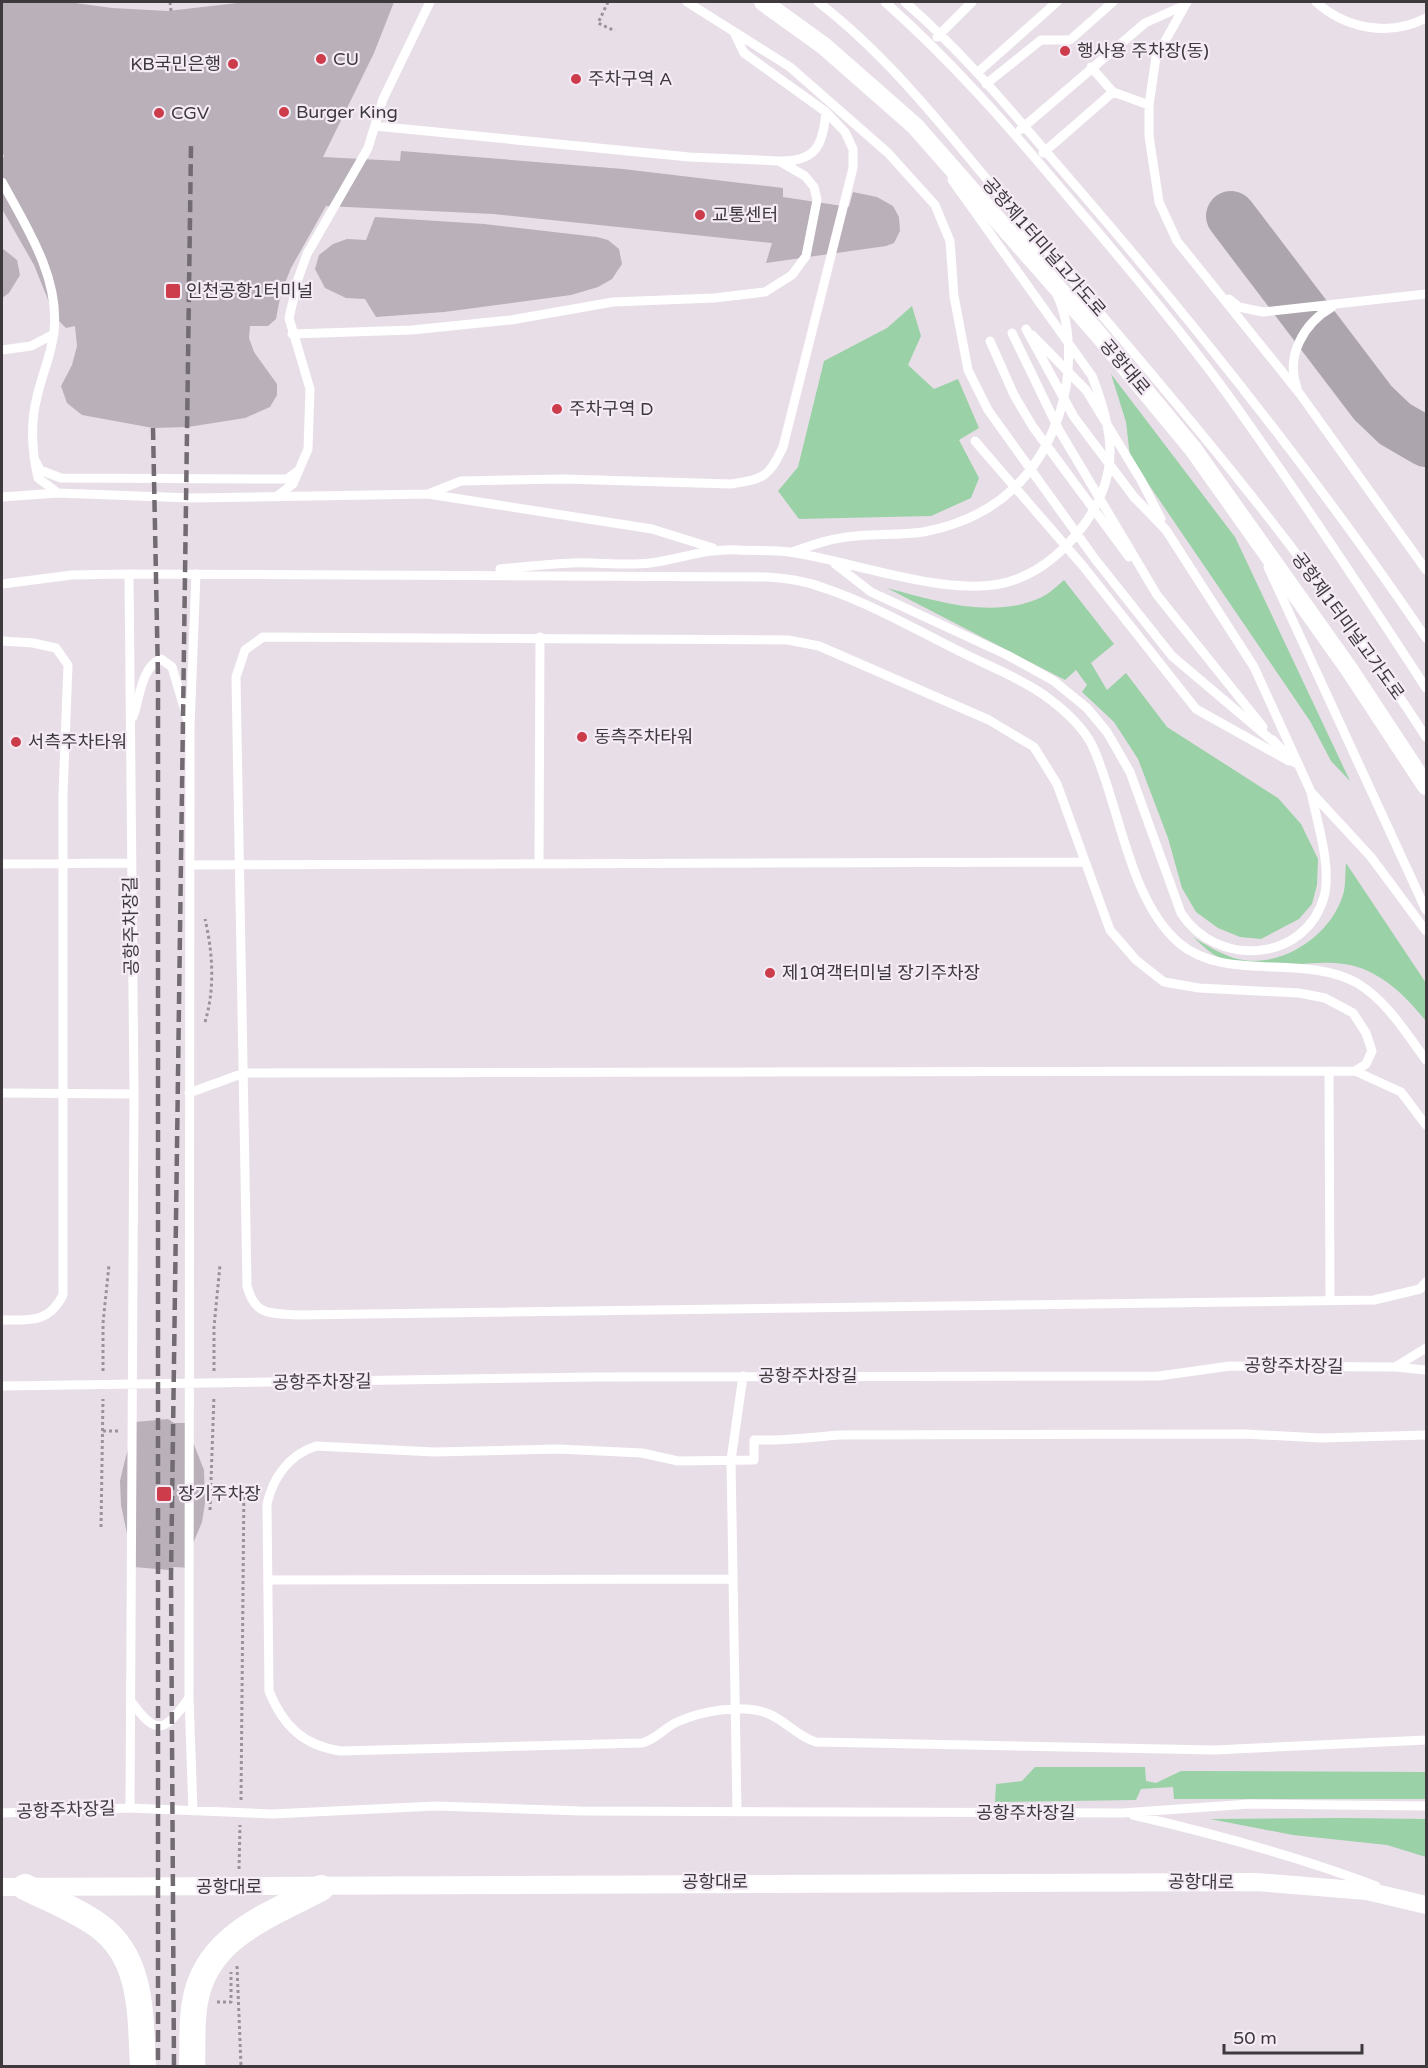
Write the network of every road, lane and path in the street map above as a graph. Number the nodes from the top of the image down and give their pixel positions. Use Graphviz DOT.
graph roads {
  1 [pos="170,2"];
  2 [pos="430,2"];
  3 [pos="608,2"];
  4 [pos="687,2"];
  5 [pos="763,2"];
  6 [pos="818,2"];
  7 [pos="885,2"];
  8 [pos="905,2"];
  9 [pos="972,2"];
  10 [pos="1057,2"];
  11 [pos="1113,2"];
  12 [pos="1316,2"];
  13 [pos="1186,3"];
  14 [pos="171,11"];
  15 [pos="1426,18"];
  16 [pos="734,29"];
  17 [pos="615,31"];
  18 [pos="931,43"];
  19 [pos="1091,67"];
  20 [pos="977,74"];
  21 [pos="986,84"];
  22 [pos="1113,92"];
  23 [pos="1149,105"];
  24 [pos="826,112"];
  25 [pos="375,126"];
  26 [pos="915,126"];
  27 [pos="1015,134"];
  28 [pos="1036,159"];
  29 [pos="779,161"];
  30 [pos="2,182"];
  31 [pos="1016,214"];
  32 [pos="1221,293"];
  33 [pos="1426,294"];
  34 [pos="1349,302"];
  35 [pos="1012,333"];
  36 [pos="54,334"];
  37 [pos="292,334"];
  38 [pos="990,341"];
  39 [pos="2,350"];
  40 [pos="1300,394"];
  41 [pos="975,441"];
  42 [pos="33,458"];
  43 [pos="298,471"];
  44 [pos="58,493"];
  45 [pos="428,494"];
  46 [pos="276,496"];
  47 [pos="2,497"];
  48 [pos="1166,530"];
  49 [pos="1251,530"];
  50 [pos="714,549"];
  51 [pos="790,552"];
  52 [pos="833,562"];
  53 [pos="1426,570"];
  54 [pos="129,574"];
  55 [pos="196,574"];
  56 [pos="443,574"];
  57 [pos="2,576"];
  58 [pos="29,580"];
  59 [pos="2,584"];
  60 [pos="1158,595"];
  61 [pos="540,637"];
  62 [pos="1426,638"];
  63 [pos="2,641"];
  64 [pos="1426,688"];
  65 [pos="130,725"];
  66 [pos="190,726"];
  67 [pos="1426,737"];
  68 [pos="1276,744"];
  69 [pos="1299,767"];
  70 [pos="1426,786"];
  71 [pos="1311,792"];
  72 [pos="130,862"];
  73 [pos="1085,862"];
  74 [pos="65,863"];
  75 [pos="2,864"];
  76 [pos="539,864"];
  77 [pos="190,865"];
  78 [pos="240,865"];
  79 [pos="1426,910"];
  80 [pos="1426,931"];
  81 [pos="1426,1060"];
  82 [pos="1329,1071"];
  83 [pos="1354,1071"];
  84 [pos="244,1073"];
  85 [pos="2,1093"];
  86 [pos="189,1093"];
  87 [pos="63,1094"];
  88 [pos="134,1094"];
  89 [pos="1426,1125"];
  90 [pos="109,1265"];
  91 [pos="220,1265"];
  92 [pos="1426,1282"];
  93 [pos="1330,1300"];
  94 [pos="2,1320"];
  95 [pos="103,1323"];
  96 [pos="214,1327"];
  97 [pos="1426,1348"];
  98 [pos="1395,1367"];
  99 [pos="1426,1370"];
  100 [pos="743,1376"];
  101 [pos="131,1385"];
  102 [pos="189,1385"];
  103 [pos="2,1386"];
  104 [pos="213,1430"];
  105 [pos="103,1431"];
  106 [pos="1426,1435"];
  107 [pos="731,1460"];
  108 [pos="244,1484"];
  109 [pos="210,1510"];
  110 [pos="101,1527"];
  111 [pos="733,1579"];
  112 [pos="267,1580"];
  113 [pos="189,1698"];
  114 [pos="131,1701"];
  115 [pos="735,1709"];
  116 [pos="1426,1740"];
  117 [pos="241,1781"];
  118 [pos="1426,1806"];
  119 [pos="130,1808"];
  120 [pos="193,1811"];
  121 [pos="737,1812"];
  122 [pos="2,1813"];
  123 [pos="1122,1813"];
  124 [pos="14,1887"];
  125 [pos="321,1888"];
  126 [pos="1424,1904"];
  127 [pos="237,1964"];
  128 [pos="231,1965"];
  129 [pos="209,2002"];
  130 [pos="143,2067"];
  131 [pos="192,2067"];
  132 [pos="241,2067"];
  1 -- 14 [label="path"];
  2 -- 25 [label="lane"];
  3 -- 17 [label="path"];
  4 -- 16 [label="lane"];
  5 -- 26 [label="street, 공항대로"];
  6 -- 31 [label="lane, 공항제1터미널고가도로"];
  7 -- 18 [label="lane"];
  8 -- 20 [label="lane"];
  9 -- 18 [label="lane"];
  10 -- 20 [label="lane"];
  11 -- 21 [label="lane"];
  12 -- 15 [label="lane"];
  13 -- 19 [label="lane"];
  13 -- 23 [label="lane"];
  16 -- 24 [label="lane"];
  16 -- 68 [label="lane"];
  18 -- 27 [label="lane"];
  19 -- 22 [label="lane"];
  19 -- 27 [label="lane"];
  20 -- 21 [label="lane"];
  21 -- 62 [label="lane"];
  22 -- 23 [label="lane"];
  22 -- 28 [label="lane"];
  23 -- 32 [label="lane"];
  24 -- 29 [label="lane"];
  24 -- 45 [label="lane"];
  25 -- 29 [label="lane"];
  25 -- 37 [label="lane"];
  26 -- 49 [label="street, 공항대로"];
  26 -- 52 [label="lane"];
  27 -- 28 [label="lane"];
  28 -- 64 [label="lane"];
  29 -- 37 [label="lane"];
  30 -- 36 [label="lane"];
  31 -- 51 [label="lane"];
  31 -- 67 [label="lane, 공항제1터미널고가도로"];
  32 -- 34 [label="lane"];
  32 -- 40 [label="lane"];
  33 -- 34 [label="lane"];
  34 -- 40 [label="lane"];
  35 -- 60 [label="lane"];
  36 -- 39 [label="lane"];
  36 -- 42 [label="lane"];
  37 -- 43 [label="lane"];
  38 -- 60 [label="lane"];
  40 -- 53 [label="lane"];
  41 -- 69 [label="lane"];
  42 -- 43 [label="lane"];
  42 -- 44 [label="lane"];
  43 -- 46 [label="lane"];
  44 -- 46 [label="lane"];
  44 -- 47 [label="lane"];
  45 -- 46 [label="lane"];
  45 -- 50 [label="lane"];
  48 -- 48 [label="lane"];
  48 -- 69 [label="lane"];
  49 -- 70 [label="street, 공항대로"];
  49 -- 79 [label="lane"];
  50 -- 51 [label="lane"];
  50 -- 56 [label="lane"];
  51 -- 52 [label="lane"];
  52 -- 71 [label="lane"];
  54 -- 55 [label="lane"];
  54 -- 58 [label="lane"];
  54 -- 65 [label="lane, 공항주차장길"];
  55 -- 56 [label="lane"];
  55 -- 66 [label="lane"];
  56 -- 81 [label="lane"];
  57 -- 58 [label="lane"];
  58 -- 59 [label="lane"];
  60 -- 68 [label="lane"];
  61 -- 73 [label="lane"];
  61 -- 76 [label="lane"];
  61 -- 78 [label="lane"];
  63 -- 74 [label="lane"];
  65 -- 66 [label="lane"];
  65 -- 72 [label="lane, 공항주차장길"];
  66 -- 77 [label="lane"];
  68 -- 69 [label="lane"];
  69 -- 71 [label="lane"];
  71 -- 80 [label="lane"];
  72 -- 74 [label="lane"];
  72 -- 88 [label="lane, 공항주차장길"];
  73 -- 76 [label="lane"];
  73 -- 83 [label="lane"];
  74 -- 75 [label="lane"];
  74 -- 87 [label="lane"];
  76 -- 78 [label="lane"];
  77 -- 78 [label="lane"];
  77 -- 86 [label="lane"];
  78 -- 84 [label="lane"];
  82 -- 83 [label="lane"];
  82 -- 84 [label="lane"];
  82 -- 93 [label="lane"];
  83 -- 89 [label="lane"];
  84 -- 86 [label="lane"];
  84 -- 93 [label="lane"];
  85 -- 87 [label="lane"];
  86 -- 102 [label="lane"];
  87 -- 88 [label="lane"];
  87 -- 94 [label="lane"];
  88 -- 101 [label="lane, 공항주차장길"];
  90 -- 95 [label="path"];
  91 -- 96 [label="path"];
  92 -- 93 [label="lane"];
  97 -- 98 [label="lane"];
  98 -- 99 [label="lane, 공항주차장길"];
  98 -- 100 [label="lane, 공항주차장길"];
  100 -- 102 [label="lane, 공항주차장길"];
  100 -- 107 [label="lane"];
  101 -- 102 [label="lane, 공항주차장길"];
  101 -- 103 [label="lane, 공항주차장길"];
  101 -- 114 [label="lane, 공항주차장길"];
  102 -- 113 [label="lane"];
  104 -- 109 [label="path"];
  105 -- 110 [label="path"];
  106 -- 107 [label="lane"];
  107 -- 111 [label="lane"];
  107 -- 112 [label="lane"];
  108 -- 117 [label="path"];
  111 -- 112 [label="lane"];
  111 -- 115 [label="lane"];
  112 -- 115 [label="lane"];
  113 -- 114 [label="lane"];
  113 -- 120 [label="lane"];
  114 -- 119 [label="lane, 공항주차장길"];
  115 -- 116 [label="lane"];
  115 -- 121 [label="lane"];
  118 -- 123 [label="lane, 공항주차장길"];
  119 -- 120 [label="lane, 공항주차장길"];
  119 -- 122 [label="lane, 공항주차장길"];
  120 -- 121 [label="lane, 공항주차장길"];
  121 -- 123 [label="lane, 공항주차장길"];
  123 -- 126 [label="lane"];
  124 -- 125 [label="street, 공항대로"];
  124 -- 130 [label="street"];
  125 -- 126 [label="street, 공항대로"];
  125 -- 131 [label="street"];
  127 -- 132 [label="path"];
  128 -- 129 [label="path"];
}
